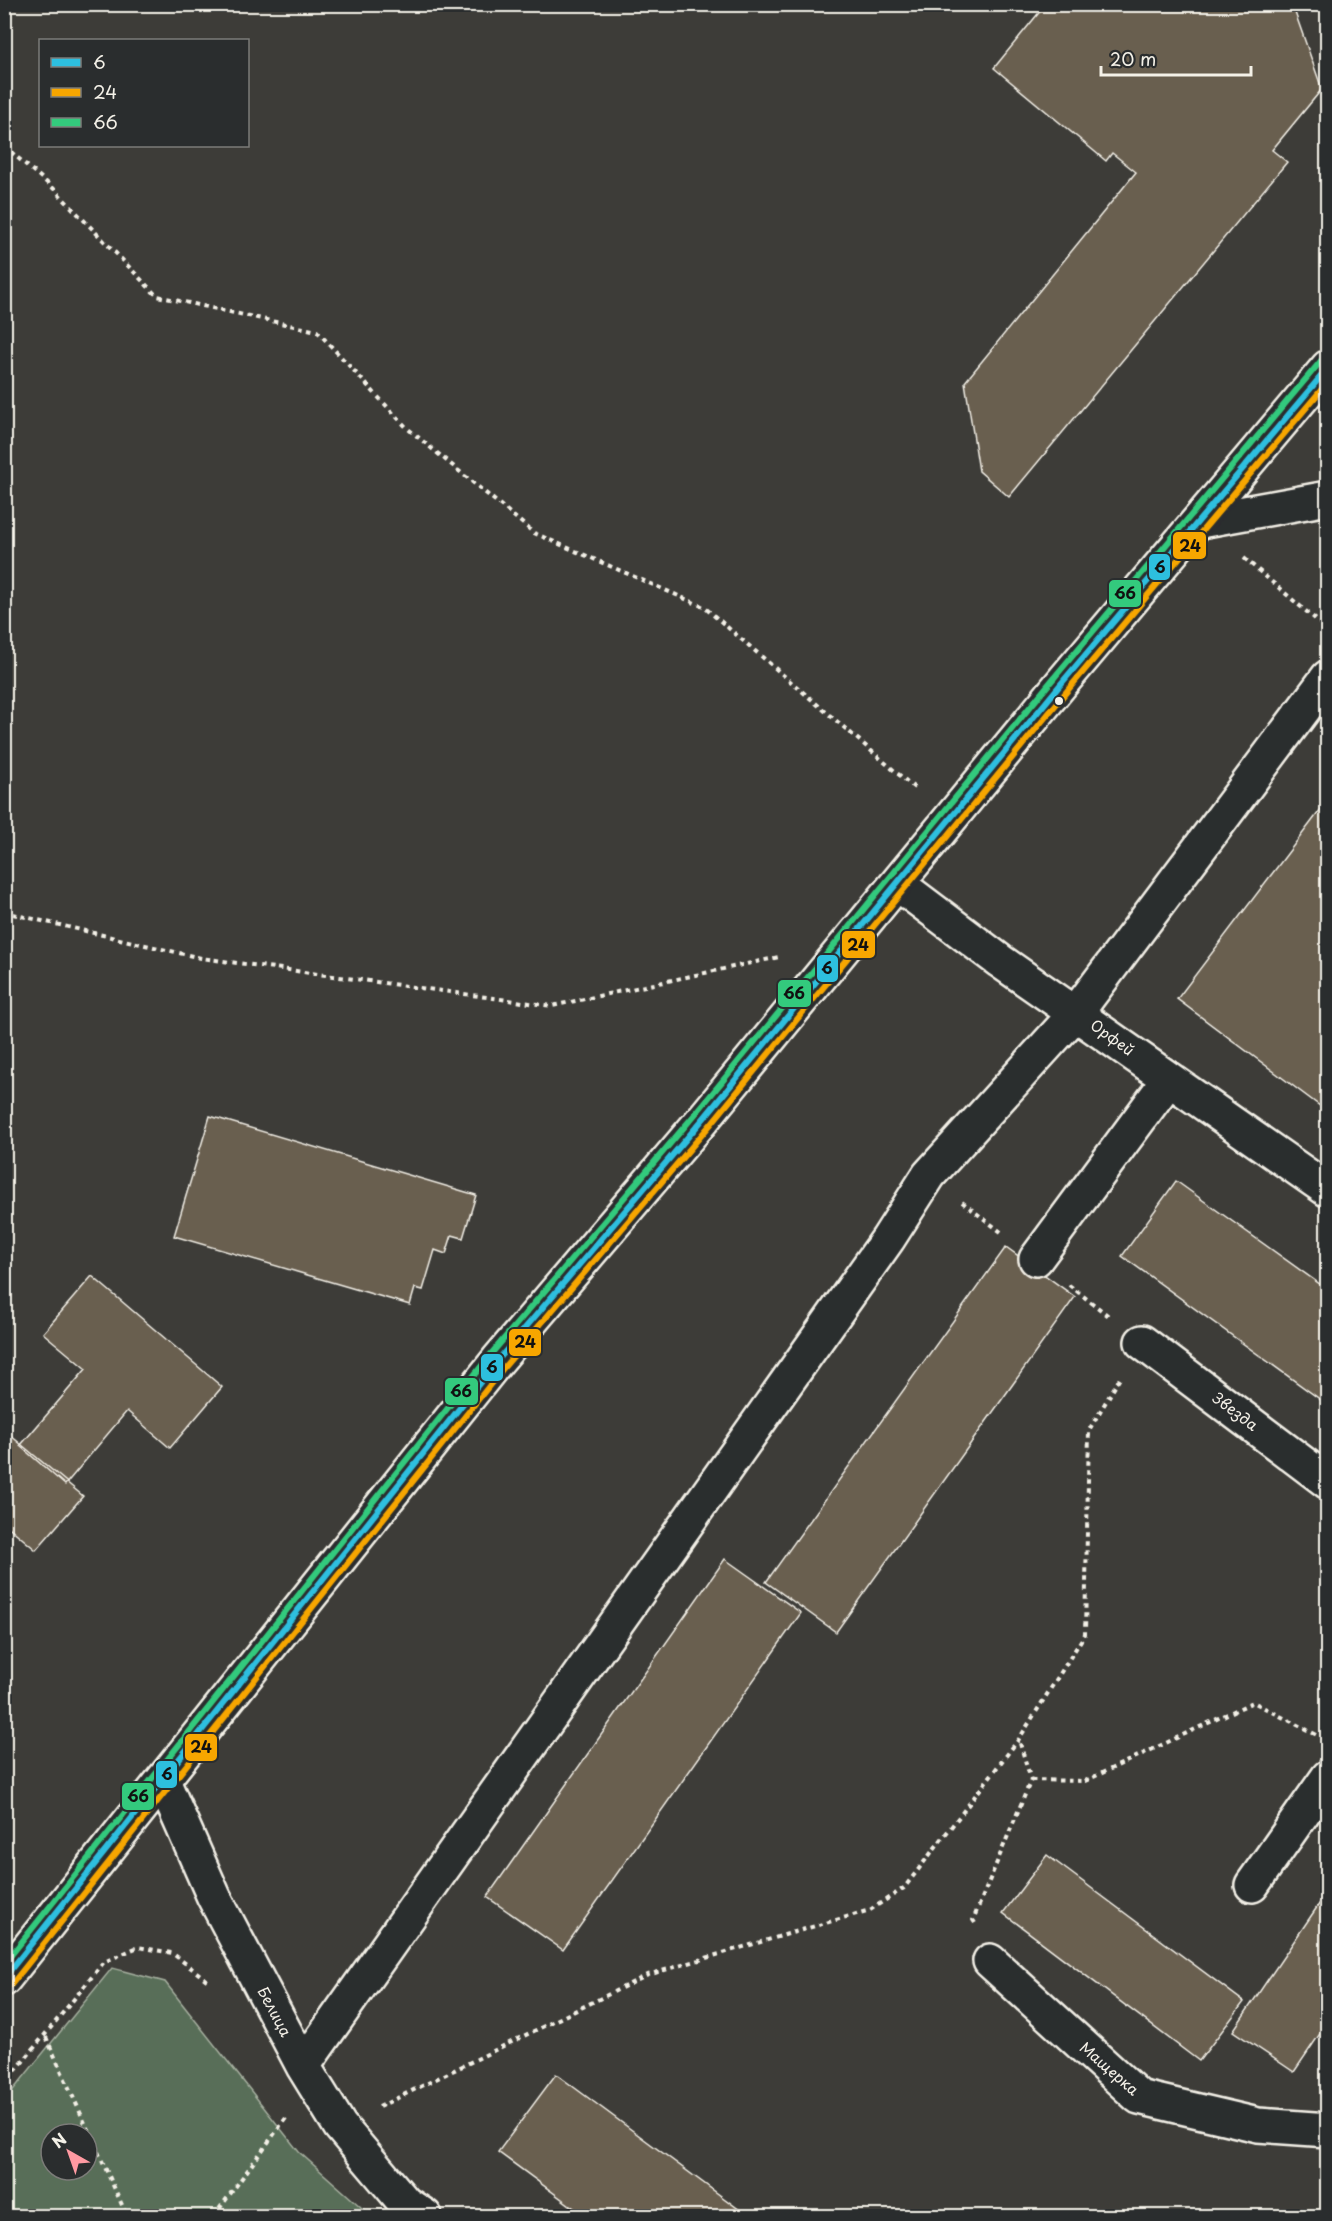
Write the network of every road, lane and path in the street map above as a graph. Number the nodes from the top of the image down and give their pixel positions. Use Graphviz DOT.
graph roads {
  1 [pos="4,146"];
  2 [pos="1328,367"];
  3 [pos="1328,498"];
  4 [pos="1200,521"];
  5 [pos="1328,630"];
  6 [pos="1328,677"];
  7 [pos="950,819"];
  8 [pos="898,884"];
  9 [pos="4,912"];
  10 [pos="782,956"];
  11 [pos="1076,1013"];
  12 [pos="1169,1079"];
  13 [pos="1328,1190"];
  14 [pos="1036,1259"];
  15 [pos="1142,1342"];
  16 [pos="1328,1482"];
  17 [pos="1019,1739"];
  18 [pos="1328,1740"];
  19 [pos="1328,1777"];
  20 [pos="164,1780"];
  21 [pos="1031,1780"];
  22 [pos="1252,1885"];
  23 [pos="990,1961"];
  24 [pos="4,1979"];
  25 [pos="216,1987"];
  26 [pos="45,2036"];
  27 [pos="303,2066"];
  28 [pos="4,2085"];
  29 [pos="290,2111"];
  30 [pos="340,2126"];
  31 [pos="1328,2130"];
  32 [pos="127,2217"];
  33 [pos="214,2217"];
  34 [pos="425,2217"];
  1 -- 7 [label="path"];
  2 -- 4 [label="street"];
  3 -- 4 [label="street"];
  4 -- 5 [label="path"];
  4 -- 7 [label="street"];
  6 -- 11 [label="street"];
  7 -- 8 [label="street"];
  8 -- 11 [label="street, Орфей"];
  8 -- 20 [label="street"];
  9 -- 10 [label="path"];
  11 -- 12 [label="street, Орфей"];
  11 -- 27 [label="street"];
  12 -- 13 [label="street, Орфей"];
  12 -- 14 [label="street"];
  15 -- 16 [label="street, Звезда"];
  15 -- 17 [label="path"];
  17 -- 21 [label="path"];
  17 -- 30 [label="path"];
  18 -- 21 [label="path"];
  19 -- 22 [label="street"];
  20 -- 24 [label="street"];
  20 -- 27 [label="street, Белица"];
  21 -- 23 [label="path"];
  23 -- 31 [label="street, Мащерка"];
  25 -- 26 [label="path"];
  26 -- 28 [label="path"];
  26 -- 32 [label="path"];
  27 -- 30 [label="street, Белица"];
  29 -- 33 [label="path"];
  30 -- 34 [label="street, Белица"];
}
